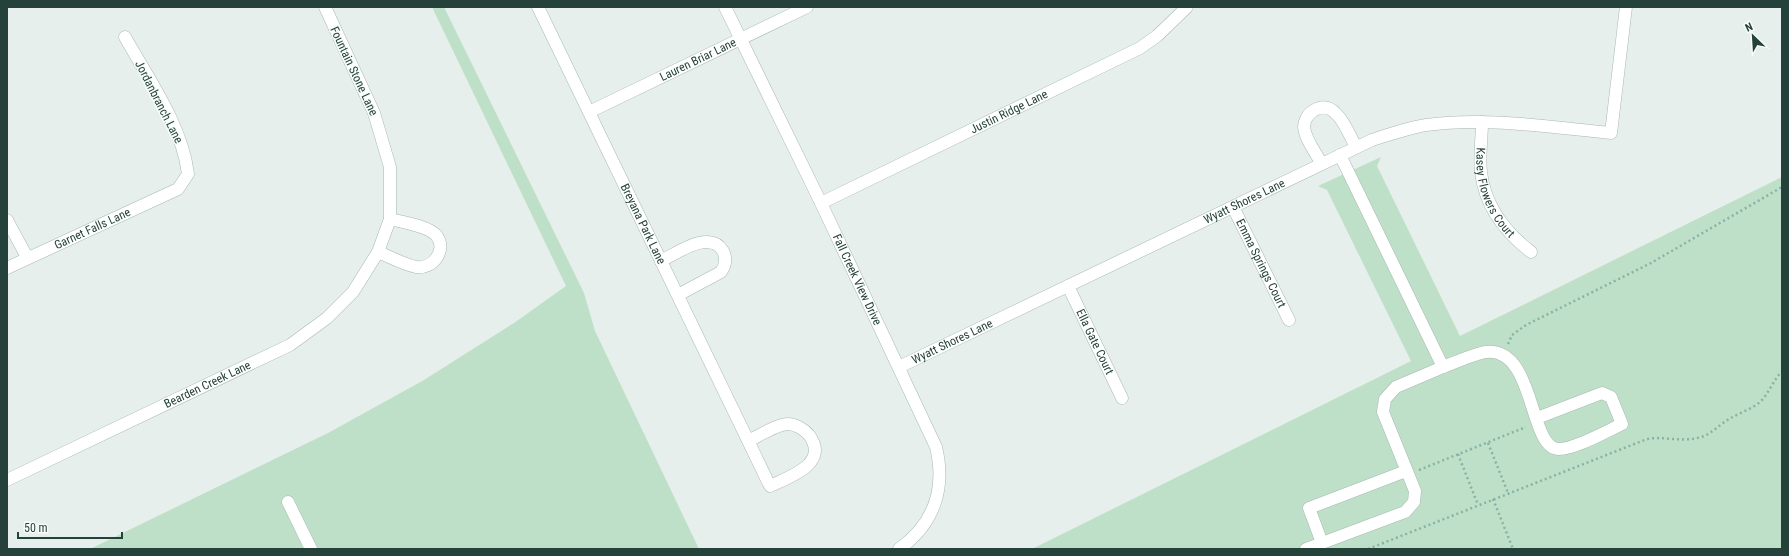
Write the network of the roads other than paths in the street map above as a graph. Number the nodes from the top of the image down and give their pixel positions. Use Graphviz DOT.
graph roads {
  1 [pos="325,7"];
  2 [pos="538,7"];
  3 [pos="725,7"];
  4 [pos="807,7"];
  5 [pos="1187,7"];
  6 [pos="1626,7"];
  7 [pos="125,38"];
  8 [pos="741,39"];
  9 [pos="589,112"];
  10 [pos="1482,122"];
  11 [pos="1356,148"];
  12 [pos="1340,155"];
  13 [pos="1321,164"];
  14 [pos="178,189"];
  15 [pos="821,203"];
  16 [pos="1233,208"];
  17 [pos="390,219"];
  18 [pos="7,220"];
  19 [pos="378,252"];
  20 [pos="1531,252"];
  21 [pos="27,257"];
  22 [pos="661,261"];
  23 [pos="7,268"];
  24 [pos="1068,286"];
  25 [pos="678,295"];
  26 [pos="1289,320"];
  27 [pos="899,367"];
  28 [pos="1443,368"];
  29 [pos="1122,398"];
  30 [pos="1538,420"];
  31 [pos="748,441"];
  32 [pos="1407,473"];
  33 [pos="7,480"];
  34 [pos="288,502"];
  35 [pos="1322,543"];
  36 [pos="311,549"];
  37 [pos="899,549"];
  38 [pos="1306,549"];
  1 -- 17 [label="street, Fountain Stone Lane"];
  2 -- 9 [label="street, Breyana Park Lane"];
  3 -- 8 [label="street, Fall Creek View Drive"];
  4 -- 8 [label="street, Lauren Briar Lane"];
  5 -- 15 [label="street, Justin Ridge Lane"];
  6 -- 10 [label="street, Wyatt Shores Lane"];
  7 -- 14 [label="street, Jordanbranch Lane"];
  8 -- 9 [label="street, Lauren Briar Lane"];
  8 -- 15 [label="street, Fall Creek View Drive"];
  9 -- 22 [label="street, Breyana Park Lane"];
  10 -- 11 [label="street, Wyatt Shores Lane"];
  10 -- 20 [label="street, Kasey Flowers Court"];
  11 -- 12 [label="street, Wyatt Shores Lane"];
  11 -- 13 [label="street"];
  12 -- 13 [label="street, Wyatt Shores Lane"];
  12 -- 28 [label="street"];
  13 -- 16 [label="street, Wyatt Shores Lane"];
  14 -- 21 [label="street, Garnet Falls Lane"];
  15 -- 27 [label="street, Fall Creek View Drive"];
  16 -- 24 [label="street, Wyatt Shores Lane"];
  16 -- 26 [label="street, Emma Springs Court"];
  17 -- 19 [label="street, Fountain Stone Lane"];
  17 -- 19 [label="street"];
  18 -- 21 [label="street"];
  19 -- 33 [label="street, Bearden Creek Lane"];
  21 -- 23 [label="street, Garnet Falls Lane"];
  22 -- 25 [label="street, Breyana Park Lane"];
  22 -- 25 [label="street"];
  24 -- 27 [label="street, Wyatt Shores Lane"];
  24 -- 29 [label="street, Ella Gate Court"];
  25 -- 31 [label="street, Breyana Park Lane"];
  27 -- 37 [label="street, Fall Creek View Drive"];
  28 -- 30 [label="street"];
  28 -- 32 [label="street"];
  30 -- 30 [label="street"];
  31 -- 31 [label="street, Breyana Park Lane"];
  32 -- 35 [label="street"];
  32 -- 35 [label="street"];
  34 -- 36 [label="street"];
  35 -- 38 [label="street"];
}
